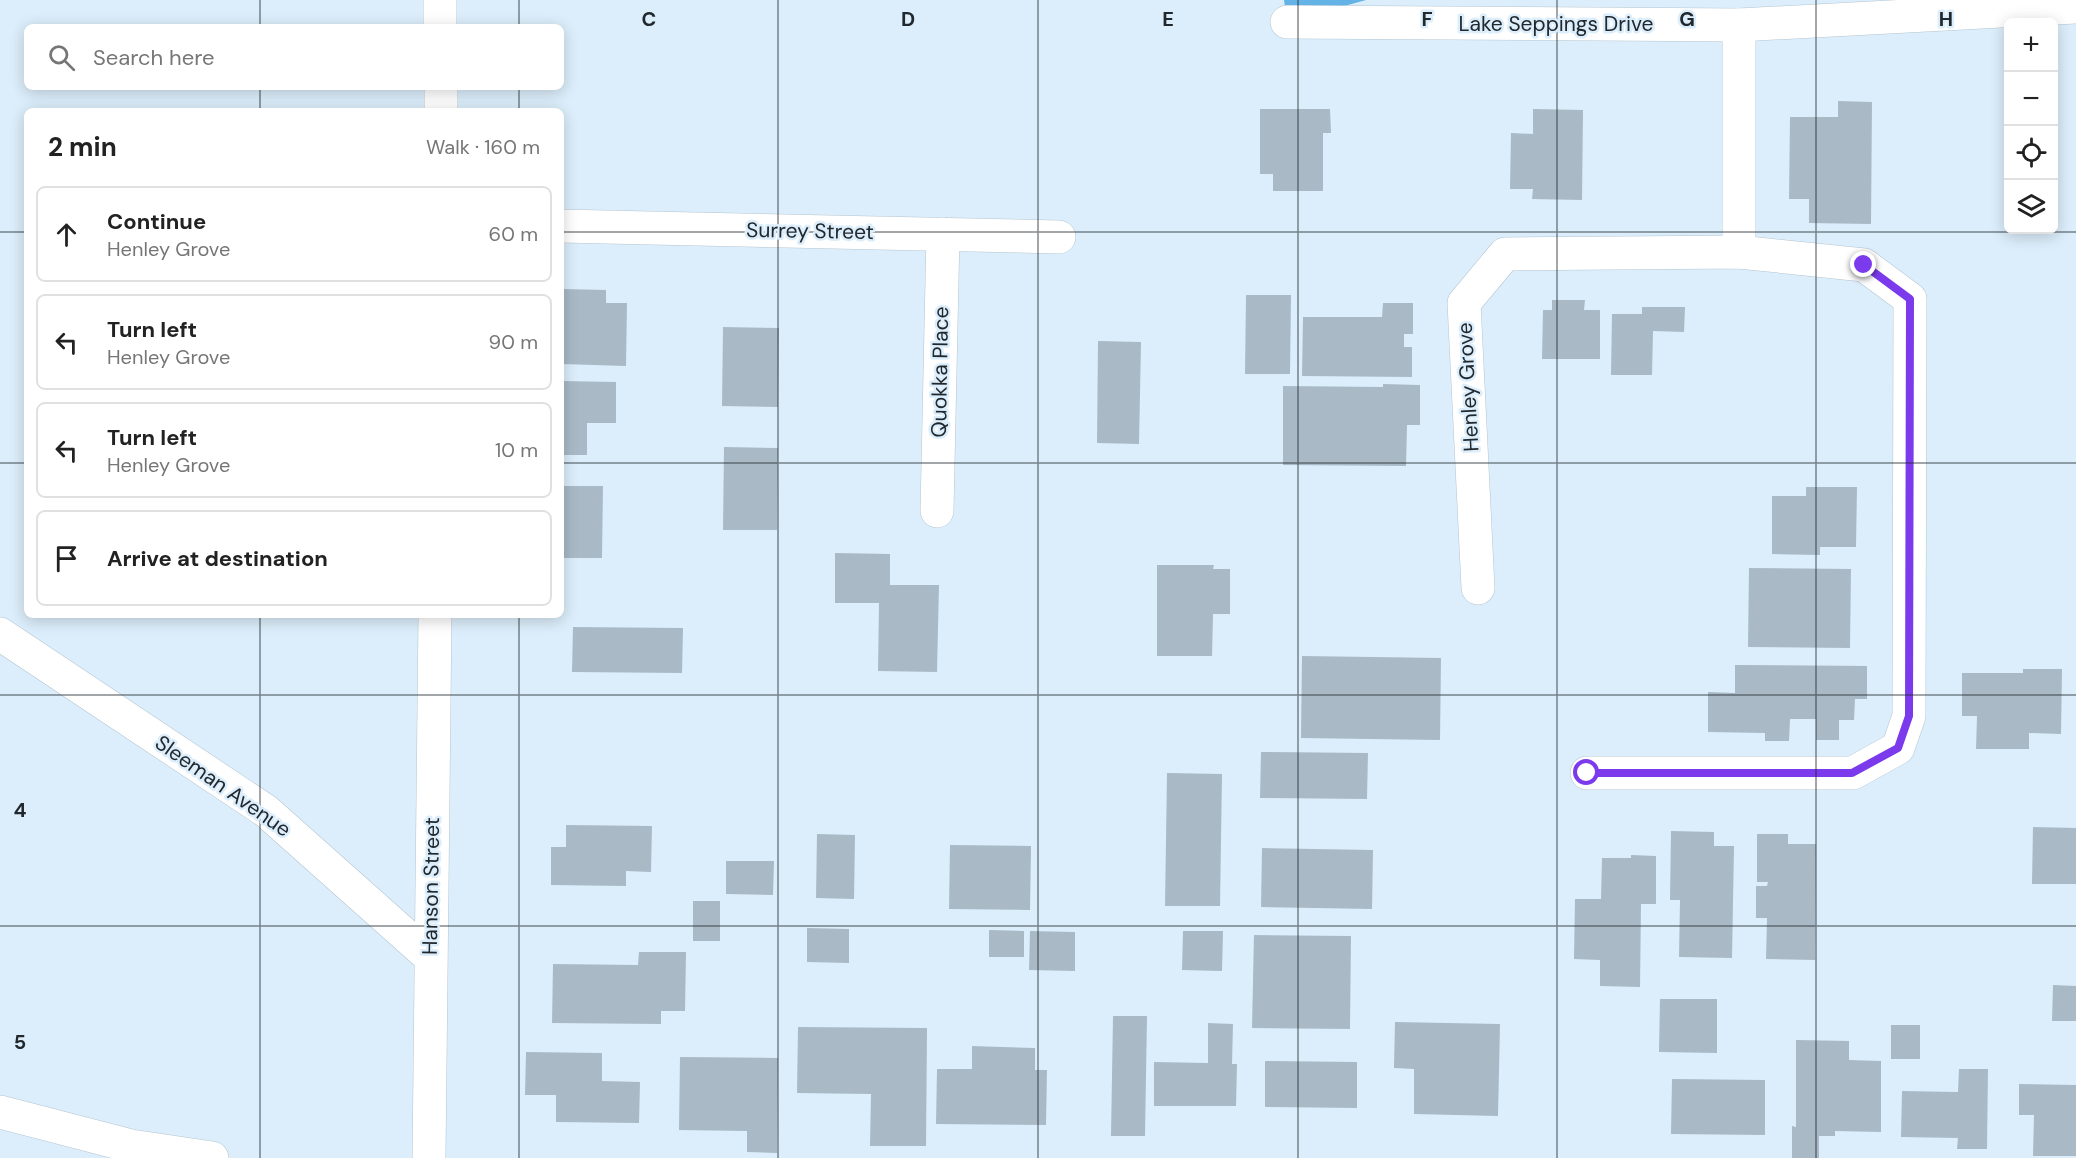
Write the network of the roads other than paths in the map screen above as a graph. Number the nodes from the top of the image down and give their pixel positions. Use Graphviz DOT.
graph roads {
  1 [pos="440,0"];
  2 [pos="2076,7"];
  3 [pos="1287,22"];
  4 [pos="440,24"];
  5 [pos="1739,25"];
  6 [pos="441,90"];
  7 [pos="441,108"];
  8 [pos="564,226"];
  9 [pos="943,234"];
  10 [pos="1059,237"];
  11 [pos="1739,252"];
  12 [pos="938,511"];
  13 [pos="1478,588"];
  14 [pos="435,618"];
  15 [pos="0,634"];
  16 [pos="1587,773"];
  17 [pos="430,957"];
  18 [pos="0,1112"];
  19 [pos="212,1158"];
  20 [pos="429,1158"];
  1 -- 4 [label="street"];
  2 -- 5 [label="street, Lake Seppings Drive"];
  3 -- 5 [label="street, Lake Seppings Drive"];
  5 -- 11 [label="street"];
  6 -- 7 [label="street"];
  8 -- 9 [label="street, Surrey Street"];
  9 -- 10 [label="street, Surrey Street"];
  9 -- 12 [label="street, Quokka Place"];
  11 -- 13 [label="street, Henley Grove"];
  11 -- 16 [label="street, Henley Grove"];
  14 -- 17 [label="street, Hanson Street"];
  15 -- 17 [label="street, Sleeman Avenue"];
  17 -- 20 [label="street, Hanson Street"];
  18 -- 19 [label="street"];
}
